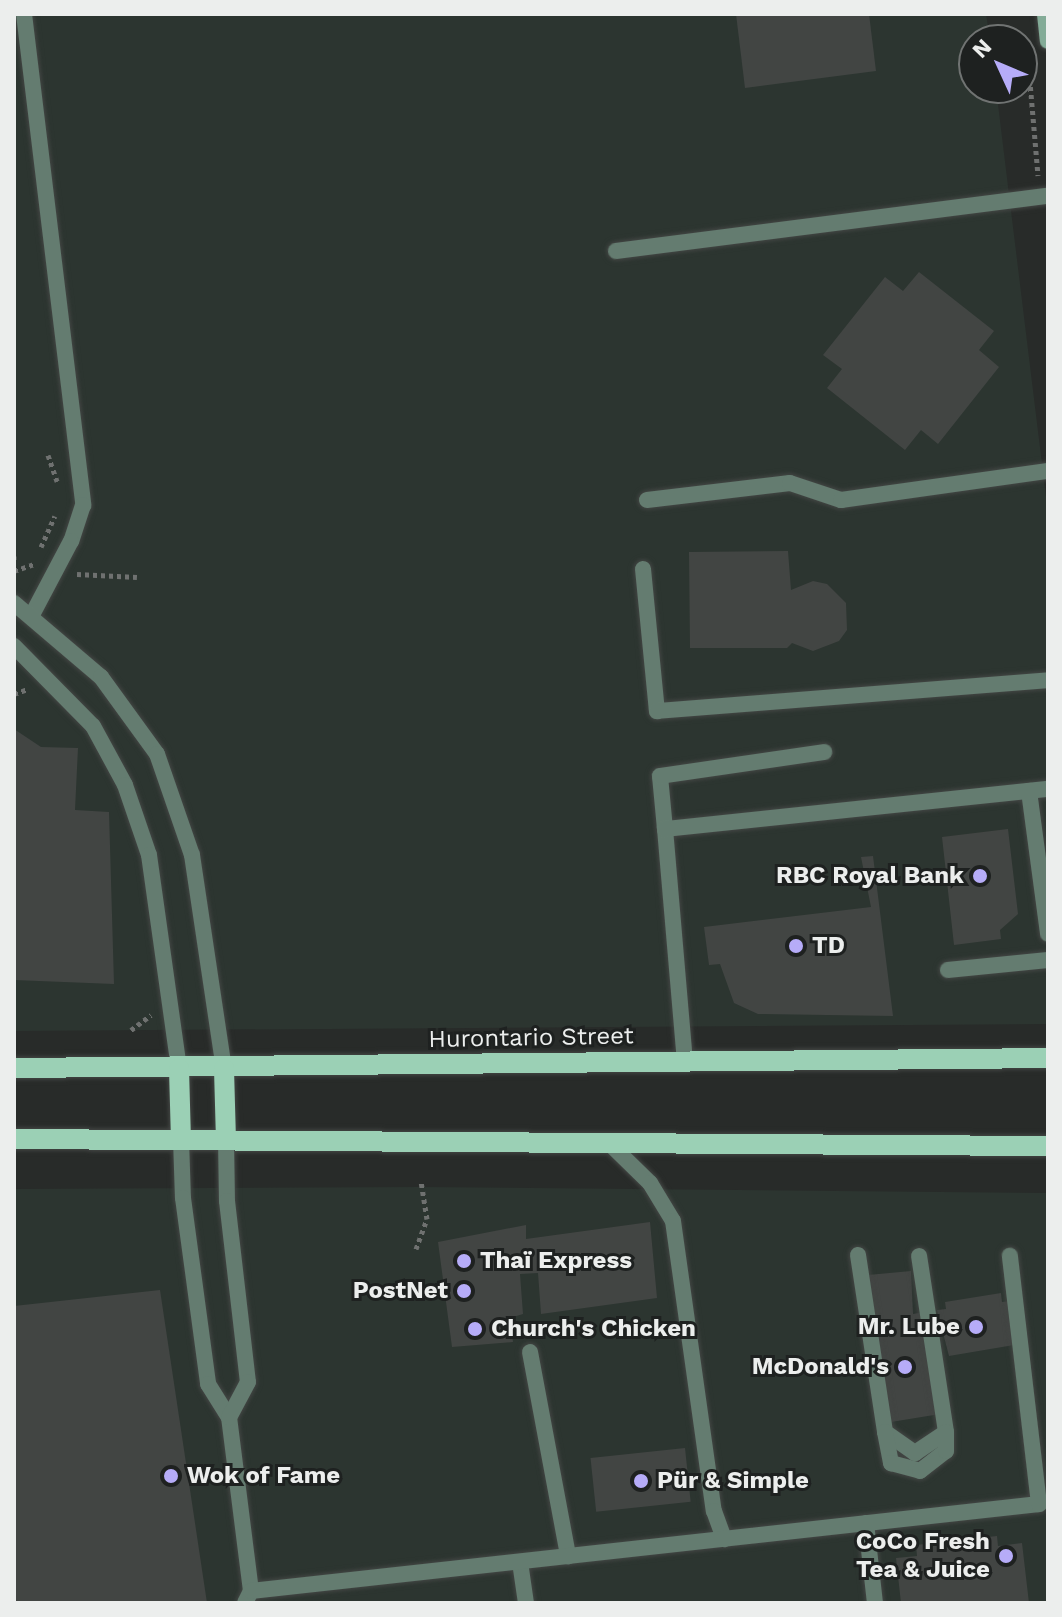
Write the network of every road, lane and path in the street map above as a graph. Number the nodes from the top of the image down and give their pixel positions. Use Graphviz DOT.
graph roads {
  1 [pos="24,14"];
  2 [pos="1045,14"];
  3 [pos="1048,41"];
  4 [pos="1034,104"];
  5 [pos="1044,196"];
  6 [pos="616,251"];
  7 [pos="48,455"];
  8 [pos="1048,471"];
  9 [pos="63,497"];
  10 [pos="647,500"];
  11 [pos="58,509"];
  12 [pos="643,569"];
  13 [pos="28,570"];
  14 [pos="14,571"];
  15 [pos="56,572"];
  16 [pos="137,577"];
  17 [pos="14,603"];
  18 [pos="32,615"];
  19 [pos="14,646"];
  20 [pos="23,680"];
  21 [pos="1048,680"];
  22 [pos="32,687"];
  23 [pos="16,693"];
  24 [pos="42,697"];
  25 [pos="824,752"];
  26 [pos="1048,789"];
  27 [pos="1029,791"];
  28 [pos="665,829"];
  29 [pos="1048,934"];
  30 [pos="1048,960"];
  31 [pos="948,970"];
  32 [pos="155,1012"];
  33 [pos="131,1030"];
  34 [pos="1048,1058"];
  35 [pos="685,1062"];
  36 [pos="14,1068"];
  37 [pos="179,1069"];
  38 [pos="224,1069"];
  39 [pos="14,1139"];
  40 [pos="181,1139"];
  41 [pos="226,1139"];
  42 [pos="607,1141"];
  43 [pos="1048,1146"];
  44 [pos="421,1182"];
  45 [pos="416,1249"];
  46 [pos="858,1255"];
  47 [pos="919,1256"];
  48 [pos="1010,1256"];
  49 [pos="530,1352"];
  50 [pos="229,1417"];
  51 [pos="866,1523"];
  52 [pos="724,1539"];
  53 [pos="568,1556"];
  54 [pos="520,1562"];
  55 [pos="248,1597"];
  56 [pos="526,1603"];
  57 [pos="875,1603"];
  1 -- 15 [label="lane"];
  2 -- 3 [label="street"];
  4 -- 5 [label="path"];
  5 -- 6 [label="lane"];
  7 -- 9 [label="path"];
  8 -- 10 [label="lane"];
  11 -- 13 [label="path"];
  12 -- 21 [label="lane"];
  13 -- 14 [label="path"];
  13 -- 15 [label="path"];
  15 -- 16 [label="path"];
  15 -- 18 [label="lane"];
  17 -- 18 [label="lane"];
  18 -- 38 [label="lane"];
  19 -- 37 [label="lane"];
  20 -- 22 [label="path"];
  22 -- 23 [label="path"];
  22 -- 24 [label="path"];
  25 -- 28 [label="lane"];
  26 -- 27 [label="lane"];
  27 -- 28 [label="lane"];
  27 -- 29 [label="lane"];
  28 -- 35 [label="lane"];
  30 -- 31 [label="lane"];
  32 -- 33 [label="path"];
  34 -- 35 [label="main road, Hurontario Street"];
  35 -- 38 [label="main road, Hurontario Street"];
  36 -- 37 [label="main road, Hurontario Street"];
  37 -- 38 [label="main road, Hurontario Street"];
  37 -- 40 [label="main road"];
  38 -- 41 [label="main road"];
  39 -- 40 [label="main road"];
  40 -- 41 [label="main road"];
  40 -- 50 [label="lane"];
  41 -- 42 [label="main road"];
  41 -- 50 [label="lane"];
  42 -- 43 [label="main road"];
  42 -- 52 [label="lane"];
  44 -- 45 [label="path"];
  46 -- 47 [label="lane"];
  48 -- 51 [label="lane"];
  49 -- 53 [label="lane"];
  50 -- 55 [label="lane"];
  51 -- 52 [label="lane"];
  51 -- 57 [label="lane"];
  52 -- 53 [label="lane"];
  53 -- 54 [label="lane"];
  54 -- 55 [label="lane"];
  54 -- 56 [label="lane"];
}
